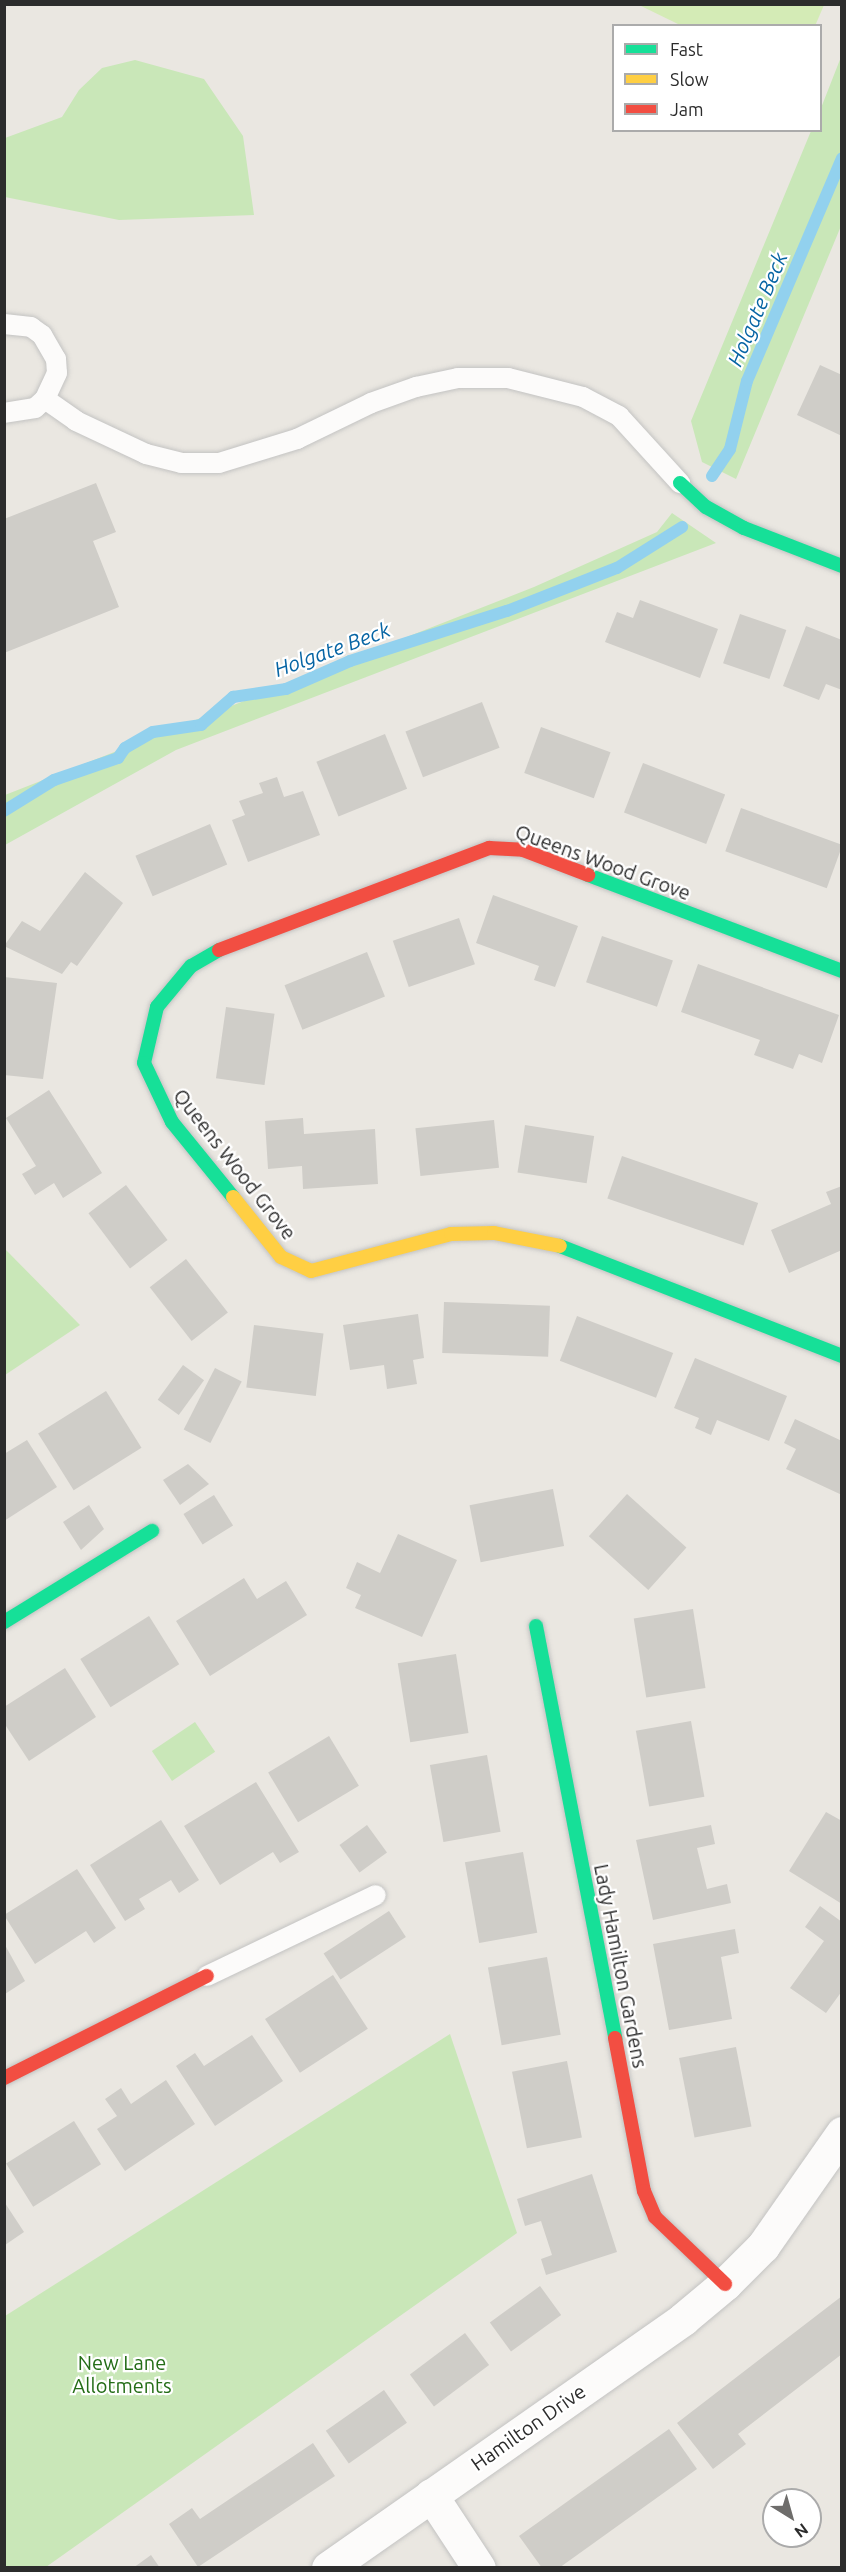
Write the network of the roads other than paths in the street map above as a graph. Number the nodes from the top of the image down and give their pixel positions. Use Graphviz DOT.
graph roads {
  1 [pos="4,324"];
  2 [pos="45,399"];
  3 [pos="4,413"];
  4 [pos="680,483"];
  5 [pos="842,566"];
  6 [pos="842,972"];
  7 [pos="842,1356"];
  8 [pos="152,1531"];
  9 [pos="4,1622"];
  10 [pos="536,1626"];
  11 [pos="376,1895"];
  12 [pos="207,1976"];
  13 [pos="4,2078"];
  14 [pos="842,2133"];
  15 [pos="725,2284"];
  16 [pos="431,2494"];
  17 [pos="328,2568"];
  18 [pos="479,2568"];
  1 -- 2 [label="lane"];
  2 -- 3 [label="lane"];
  2 -- 4 [label="lane"];
  4 -- 5 [label="street"];
  6 -- 7 [label="street, Queens Wood Grove"];
  8 -- 9 [label="street"];
  10 -- 15 [label="street, Lady Hamilton Gardens"];
  11 -- 12 [label="lane"];
  12 -- 13 [label="street"];
  14 -- 15 [label="street, Hamilton Drive"];
  15 -- 16 [label="street, Hamilton Drive"];
  16 -- 17 [label="street, Hamilton Drive"];
  16 -- 18 [label="street"];
}
